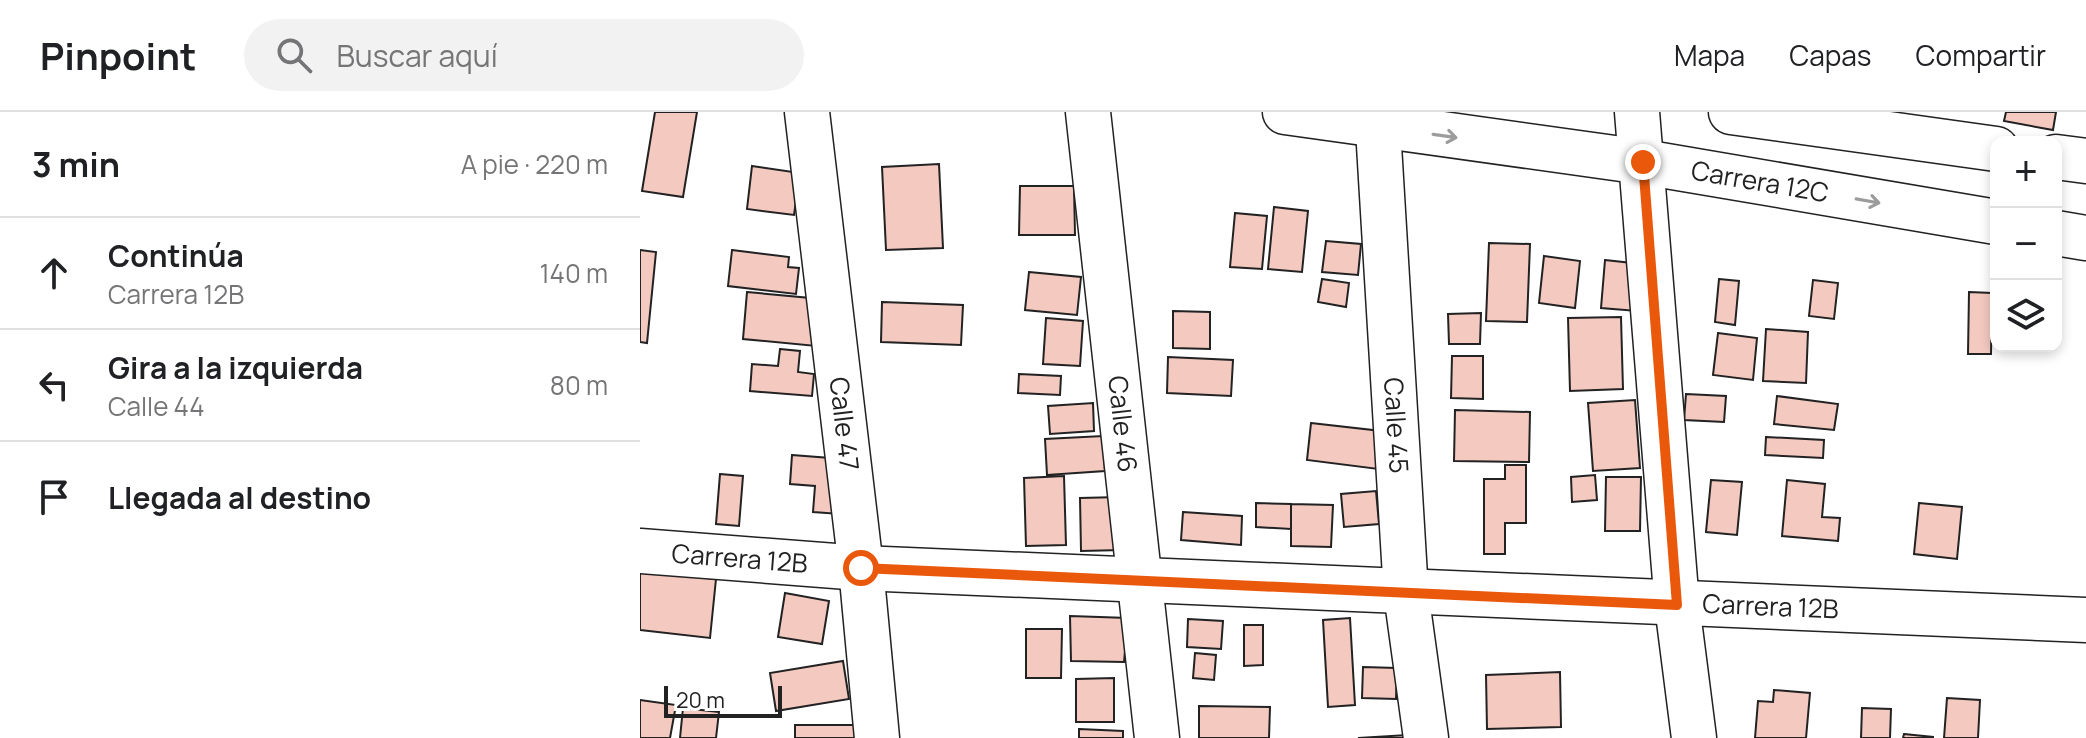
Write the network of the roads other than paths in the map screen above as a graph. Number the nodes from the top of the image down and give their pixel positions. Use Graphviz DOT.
graph roads {
  1 [pos="807,112"];
  2 [pos="1088,112"];
  3 [pos="1285,112"];
  4 [pos="1637,112"];
  5 [pos="1731,112"];
  6 [pos="1378,120"];
  7 [pos="1990,148"];
  8 [pos="2062,158"];
  9 [pos="2086,161"];
  10 [pos="1643,162"];
  11 [pos="1990,221"];
  12 [pos="2062,234"];
  13 [pos="2086,238"];
  14 [pos="640,551"];
  15 [pos="861,568"];
  16 [pos="1142,581"];
  17 [pos="1406,593"];
  18 [pos="1677,605"];
  19 [pos="2086,620"];
  20 [pos="877,738"];
  21 [pos="1157,738"];
  22 [pos="1426,738"];
  23 [pos="1694,738"];
  1 -- 15 [label="street, Calle 47"];
  2 -- 16 [label="street, Calle 46"];
  3 -- 6 [label="street, Carrera 12C"];
  4 -- 10 [label="street"];
  5 -- 7 [label="street"];
  6 -- 10 [label="street, Carrera 12C, one-way"];
  6 -- 17 [label="street, Calle 45"];
  8 -- 9 [label="street"];
  10 -- 11 [label="street, Carrera 12C, one-way"];
  10 -- 18 [label="street"];
  12 -- 13 [label="street"];
  14 -- 15 [label="street, Carrera 12B"];
  15 -- 16 [label="street, Carrera 12B"];
  15 -- 20 [label="street, Calle 47"];
  16 -- 17 [label="street, Carrera 12B"];
  16 -- 21 [label="street, Calle 46"];
  17 -- 18 [label="street, Carrera 12B"];
  17 -- 22 [label="street, Calle 45"];
  18 -- 19 [label="street, Carrera 12B"];
  18 -- 23 [label="street"];
}
